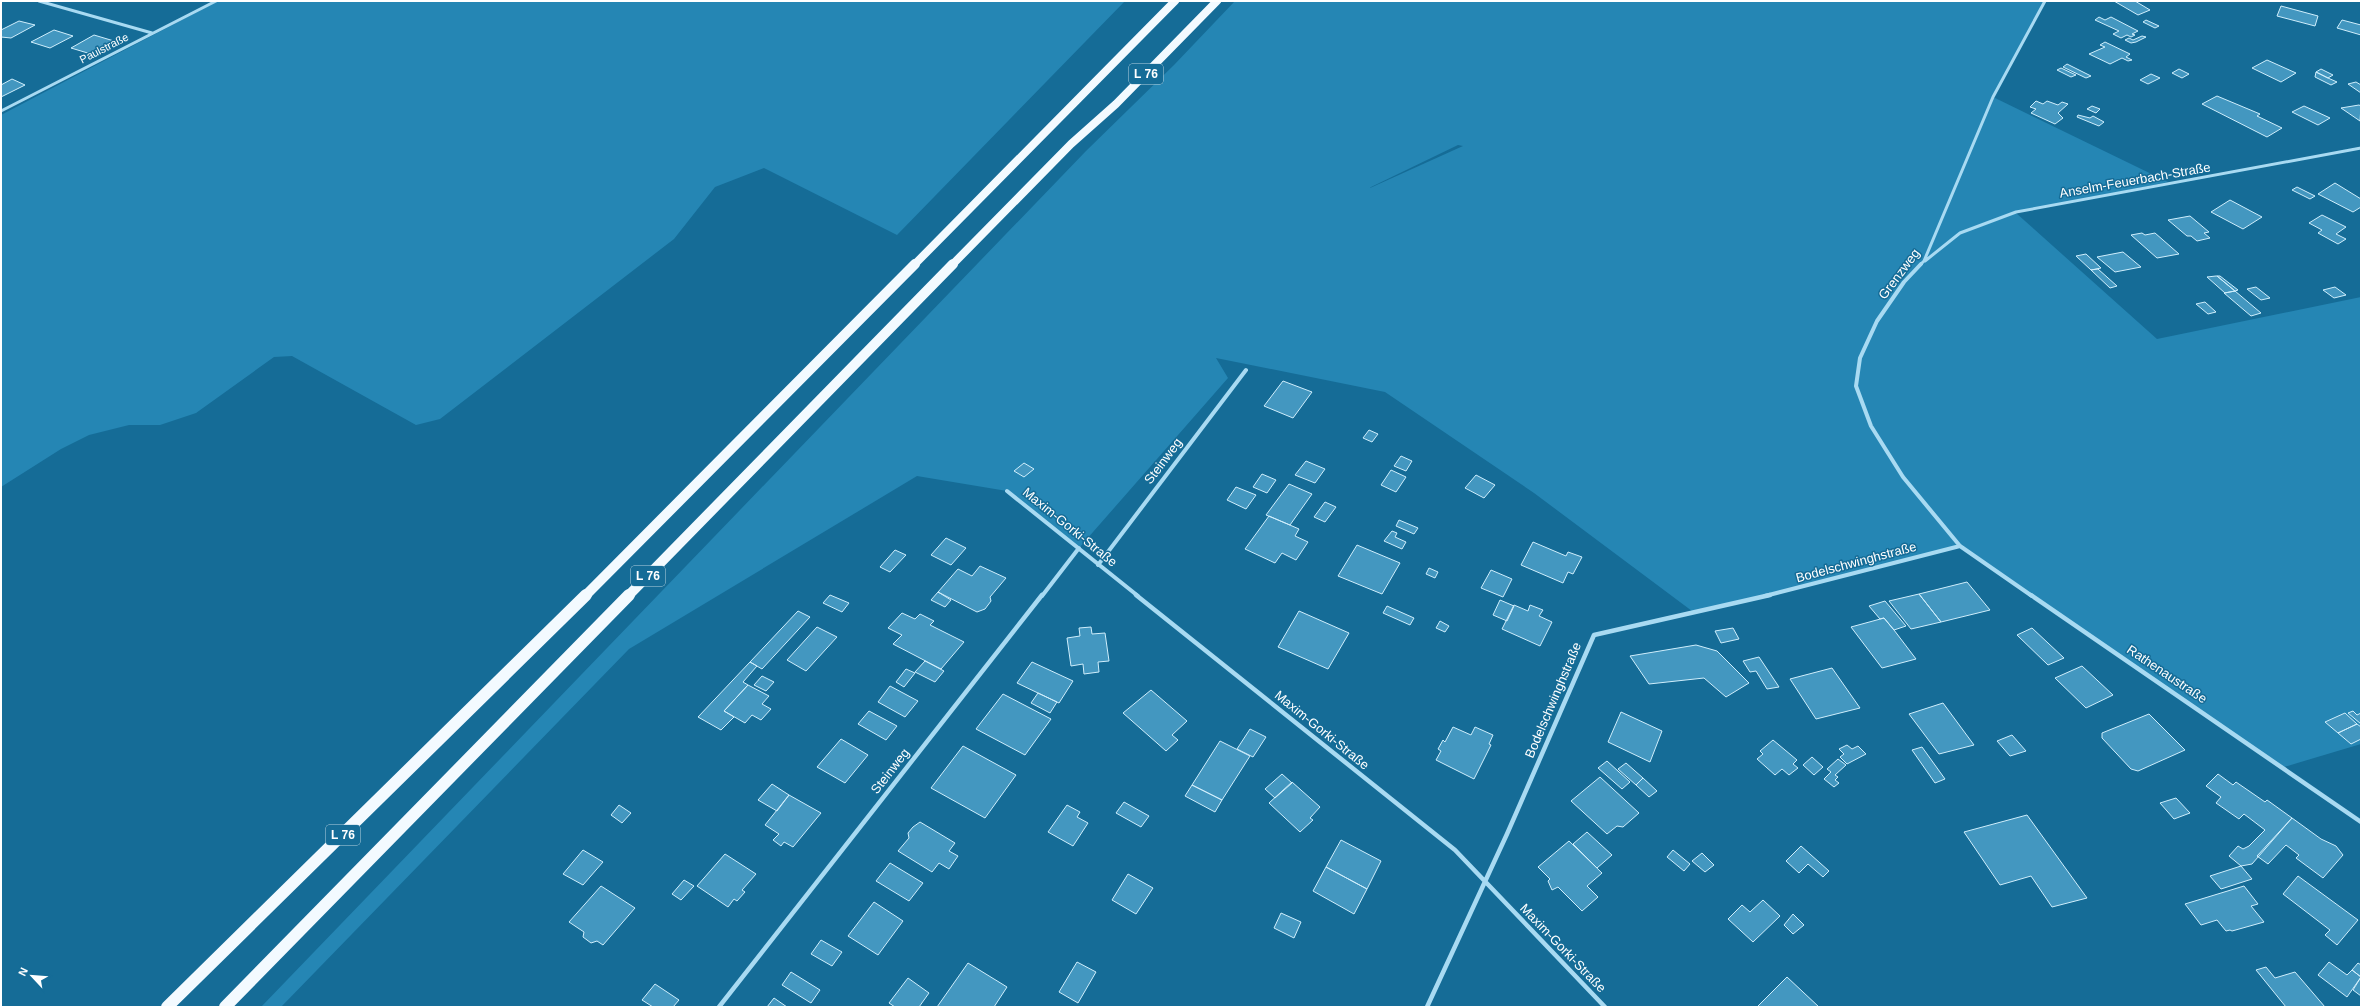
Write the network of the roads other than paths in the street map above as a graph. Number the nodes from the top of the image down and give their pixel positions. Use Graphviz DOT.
graph roads {
  1 [pos="39,1"];
  2 [pos="216,1"];
  3 [pos="1175,1"];
  4 [pos="1217,1"];
  5 [pos="2046,1"];
  6 [pos="152,33"];
  7 [pos="1,111"];
  8 [pos="2361,148"];
  9 [pos="1924,261"];
  10 [pos="1246,370"];
  11 [pos="1007,491"];
  12 [pos="1960,546"];
  13 [pos="1079,548"];
  14 [pos="1098,564"];
  15 [pos="2361,822"];
  16 [pos="1484,881"];
  17 [pos="167,1007"];
  18 [pos="225,1007"];
  19 [pos="718,1007"];
  20 [pos="1427,1007"];
  21 [pos="1605,1007"];
  1 -- 6 [label="street"];
  2 -- 6 [label="street, Paulstraße"];
  3 -- 17 [label="main road, L 76"];
  4 -- 18 [label="main road, L 76"];
  5 -- 9 [label="street, Grenzweg"];
  6 -- 7 [label="street, Paulstraße"];
  8 -- 9 [label="street, Anselm-Feuerbach-Straße"];
  9 -- 12 [label="street, Grenzweg"];
  10 -- 14 [label="street, Steinweg"];
  11 -- 13 [label="street, Maxim-Gorki-Straße"];
  12 -- 15 [label="street, Rathenaustraße"];
  12 -- 16 [label="street, Bodelschwinghstraße"];
  13 -- 14 [label="street, Maxim-Gorki-Straße"];
  13 -- 19 [label="street, Steinweg"];
  14 -- 16 [label="street, Maxim-Gorki-Straße"];
  16 -- 20 [label="street, Bodelschwinghstraße"];
  16 -- 21 [label="street, Maxim-Gorki-Straße"];
}
